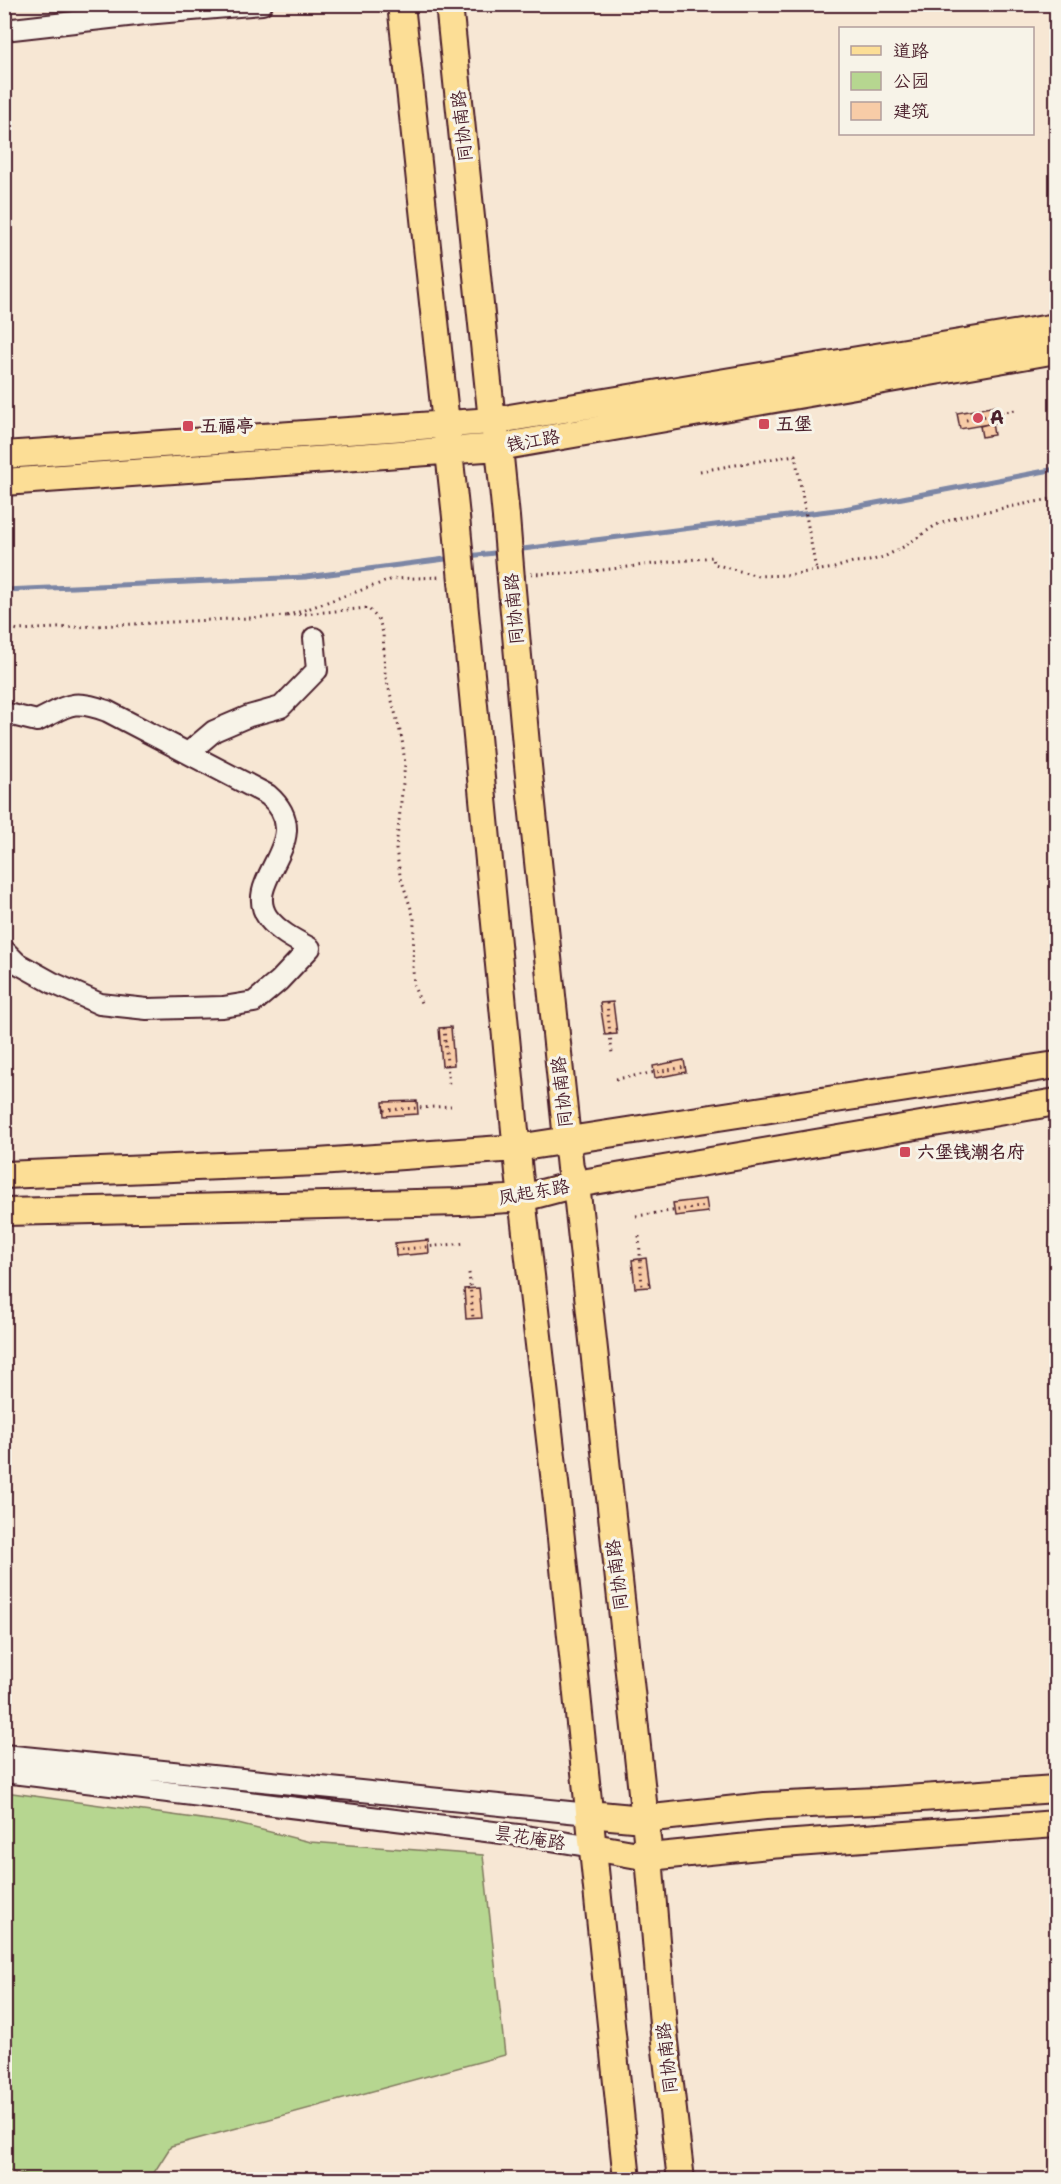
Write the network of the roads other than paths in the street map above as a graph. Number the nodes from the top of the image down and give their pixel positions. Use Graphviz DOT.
graph roads {
  1 [pos="262,4"];
  2 [pos="401,4"];
  3 [pos="449,4"];
  4 [pos="4,30"];
  5 [pos="1056,327"];
  6 [pos="1056,350"];
  7 [pos="492,421"];
  8 [pos="447,423"];
  9 [pos="499,447"];
  10 [pos="450,451"];
  11 [pos="4,455"];
  12 [pos="4,482"];
  13 [pos="314,638"];
  14 [pos="4,713"];
  15 [pos="188,753"];
  16 [pos="4,950"];
  17 [pos="1056,1065"];
  18 [pos="1056,1102"];
  19 [pos="567,1140"];
  20 [pos="517,1148"];
  21 [pos="4,1175"];
  22 [pos="576,1184"];
  23 [pos="523,1198"];
  24 [pos="4,1212"];
  25 [pos="4,1755"];
  26 [pos="4,1772"];
  27 [pos="1056,1789"];
  28 [pos="589,1814"];
  29 [pos="643,1819"];
  30 [pos="1056,1824"];
  31 [pos="593,1847"];
  32 [pos="649,1857"];
  33 [pos="627,2180"];
  34 [pos="681,2180"];
  1 -- 4 [label="street"];
  2 -- 8 [label="main road"];
  3 -- 7 [label="main road, 同协南路"];
  5 -- 7 [label="main road, 钱江路"];
  6 -- 9 [label="main road, 钱江路"];
  7 -- 8 [label="main road, 钱江路"];
  7 -- 9 [label="main road, 同协南路"];
  8 -- 10 [label="main road"];
  8 -- 11 [label="main road, 钱江路"];
  9 -- 10 [label="main road, 钱江路"];
  9 -- 19 [label="main road, 同协南路, bridge"];
  10 -- 12 [label="main road, 钱江路"];
  10 -- 20 [label="main road, bridge"];
  13 -- 15 [label="street"];
  14 -- 15 [label="street"];
  15 -- 16 [label="street"];
  17 -- 19 [label="main road"];
  18 -- 22 [label="main road, 凤起东路"];
  19 -- 20 [label="main road"];
  19 -- 22 [label="main road, 同协南路"];
  20 -- 21 [label="main road"];
  20 -- 23 [label="main road"];
  22 -- 23 [label="main road, 凤起东路"];
  22 -- 29 [label="main road, 同协南路"];
  23 -- 24 [label="main road, 凤起东路"];
  23 -- 28 [label="main road"];
  25 -- 28 [label="street, 昙花庵路"];
  26 -- 31 [label="street, 昙花庵路"];
  27 -- 29 [label="main road, 昙花庵路"];
  28 -- 29 [label="main road, 昙花庵路"];
  28 -- 31 [label="main road"];
  29 -- 32 [label="main road, 同协南路"];
  30 -- 32 [label="main road, 昙花庵路"];
  31 -- 32 [label="main road, 昙花庵路"];
  31 -- 33 [label="main road"];
  32 -- 34 [label="main road, 同协南路"];
}
